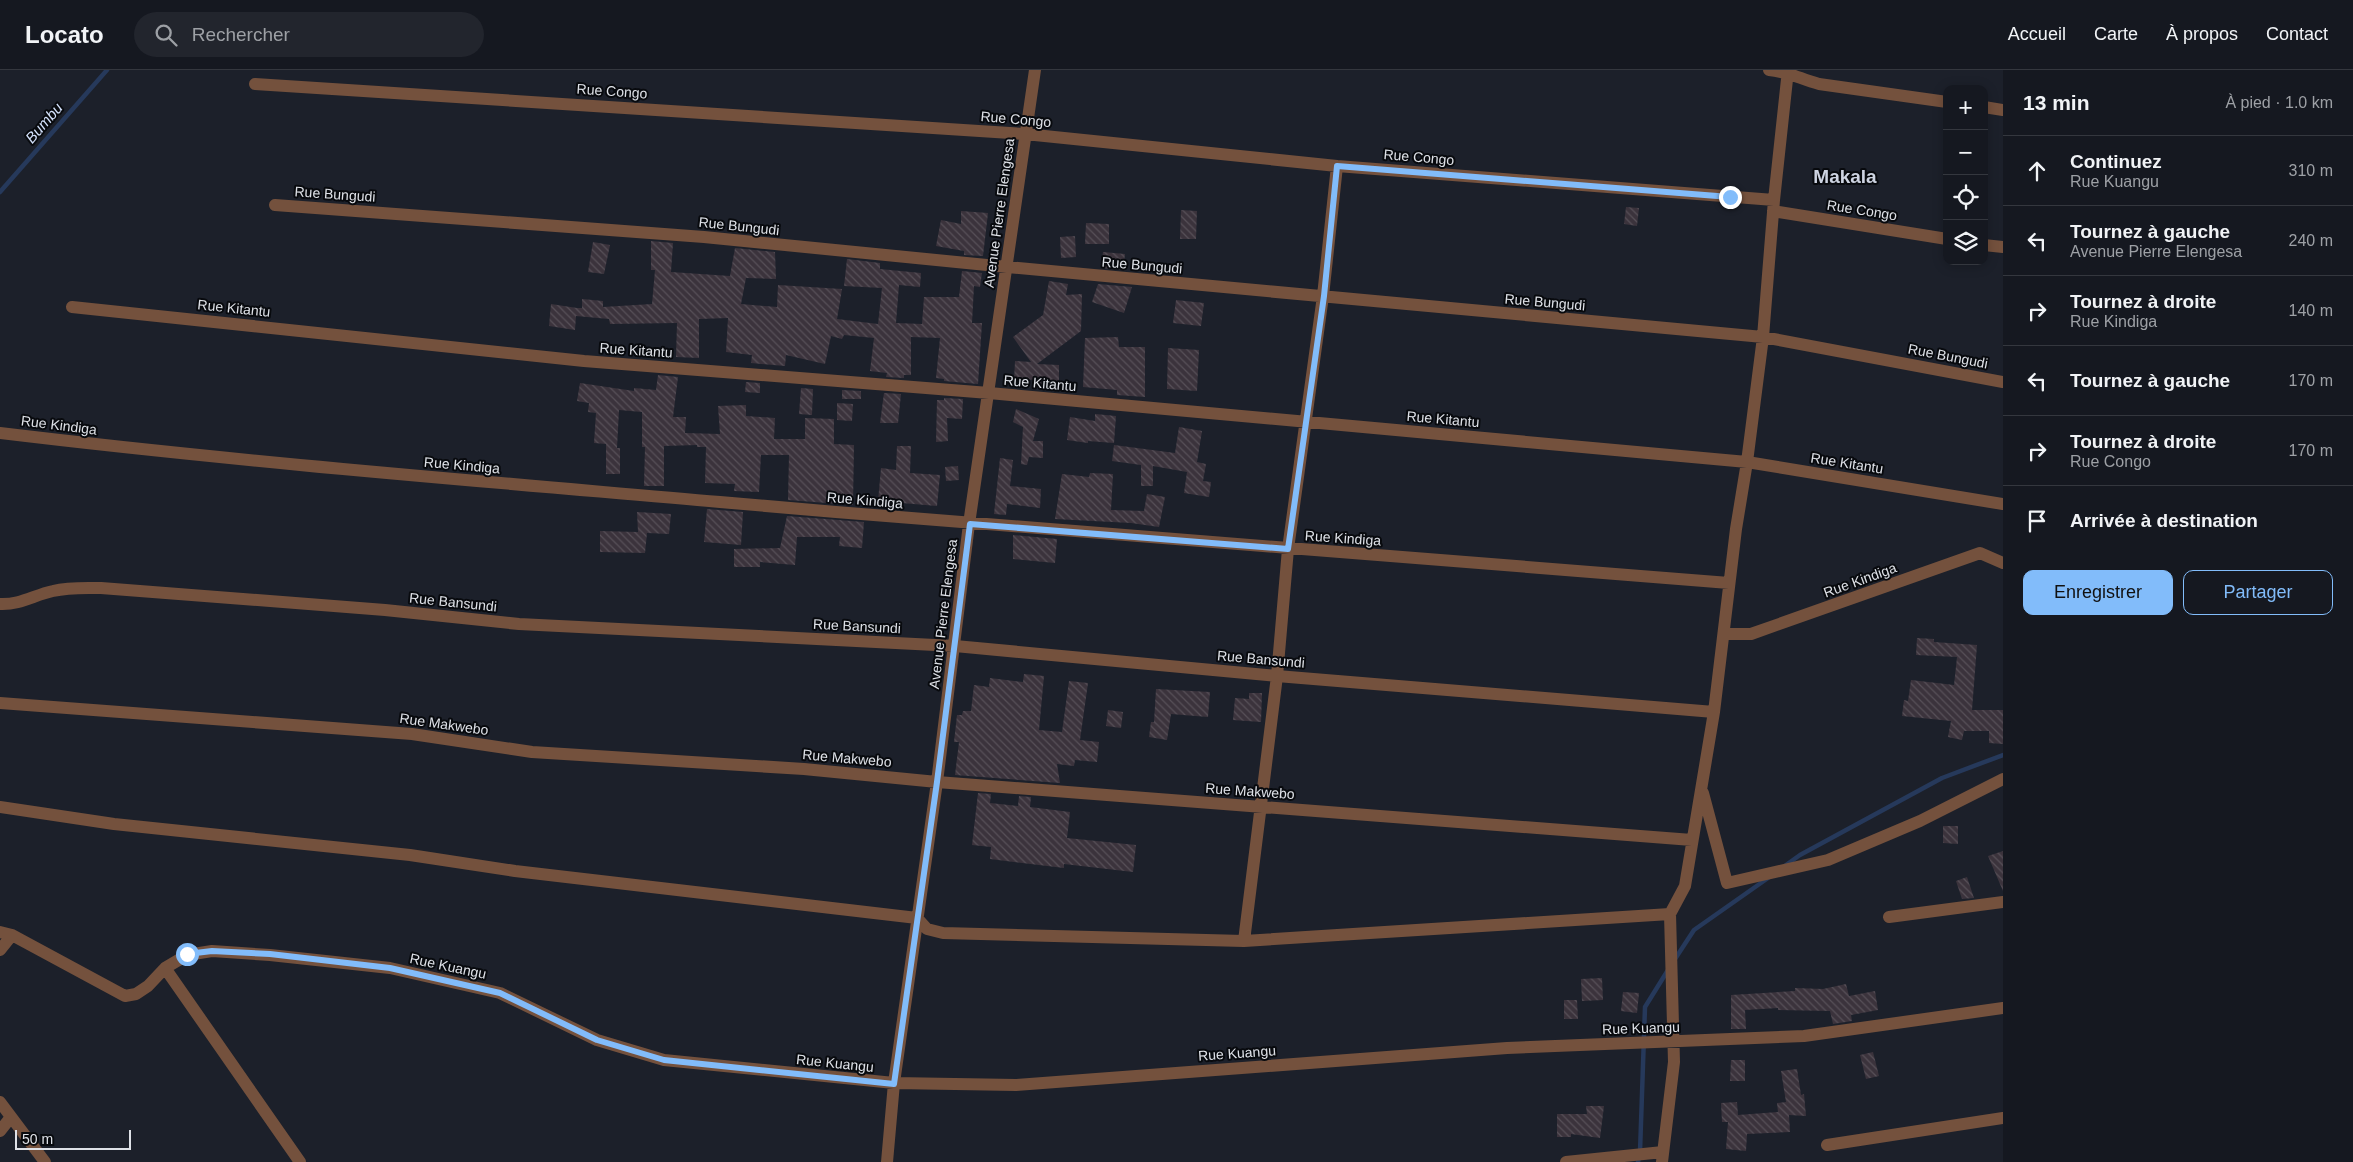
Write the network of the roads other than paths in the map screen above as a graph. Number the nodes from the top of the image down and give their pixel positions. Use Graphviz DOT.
graph roads {
  1 [pos="1036,70"];
  2 [pos="1769,70"];
  3 [pos="1788,71"];
  4 [pos="254,84"];
  5 [pos="1943,101"];
  6 [pos="1988,108"];
  7 [pos="2003,110"];
  8 [pos="1024,134"];
  9 [pos="1337,166"];
  10 [pos="275,205"];
  11 [pos="1774,206"];
  12 [pos="1943,238"];
  13 [pos="1988,245"];
  14 [pos="2003,247"];
  15 [pos="1007,268"];
  16 [pos="1324,296"];
  17 [pos="72,307"];
  18 [pos="1764,337"];
  19 [pos="2003,382"];
  20 [pos="989,393"];
  21 [pos="1305,421"];
  22 [pos="0,433"];
  23 [pos="1748,462"];
  24 [pos="2003,504"];
  25 [pos="970,524"];
  26 [pos="1288,549"];
  27 [pos="2003,563"];
  28 [pos="1729,582"];
  29 [pos="0,604"];
  30 [pos="1724,634"];
  31 [pos="955,646"];
  32 [pos="1277,676"];
  33 [pos="0,703"];
  34 [pos="1714,712"];
  35 [pos="2003,779"];
  36 [pos="937,782"];
  37 [pos="1702,790"];
  38 [pos="0,807"];
  39 [pos="1260,807"];
  40 [pos="1692,840"];
  41 [pos="2003,902"];
  42 [pos="1670,914"];
  43 [pos="1889,917"];
  44 [pos="917,918"];
  45 [pos="6,934"];
  46 [pos="1244,941"];
  47 [pos="0,950"];
  48 [pos="165,968"];
  49 [pos="2003,1008"];
  50 [pos="1674,1042"];
  51 [pos="894,1084"];
  52 [pos="0,1102"];
  53 [pos="11,1118"];
  54 [pos="2003,1118"];
  55 [pos="0,1131"];
  56 [pos="1827,1145"];
  57 [pos="1662,1157"];
  58 [pos="45,1162"];
  59 [pos="300,1162"];
  60 [pos="887,1162"];
  61 [pos="1566,1162"];
  1 -- 8 [label="street, Avenue Pierre Elengesa"];
  2 -- 3 [label="street"];
  3 -- 5 [label="street"];
  3 -- 11 [label="street"];
  4 -- 8 [label="street, Rue Congo"];
  6 -- 7 [label="street"];
  8 -- 9 [label="street, Rue Congo"];
  8 -- 15 [label="street, Avenue Pierre Elengesa"];
  9 -- 11 [label="street, Rue Congo"];
  9 -- 16 [label="street"];
  10 -- 15 [label="street, Rue Bungudi"];
  11 -- 12 [label="street, Rue Congo"];
  11 -- 18 [label="street"];
  13 -- 14 [label="street"];
  15 -- 16 [label="street, Rue Bungudi"];
  15 -- 20 [label="street, Avenue Pierre Elengesa"];
  16 -- 18 [label="street, Rue Bungudi"];
  16 -- 21 [label="street"];
  17 -- 20 [label="street, Rue Kitantu"];
  18 -- 19 [label="street, Rue Bungudi"];
  18 -- 23 [label="street"];
  20 -- 21 [label="street, Rue Kitantu"];
  20 -- 25 [label="street, Avenue Pierre Elengesa"];
  21 -- 23 [label="street, Rue Kitantu"];
  21 -- 26 [label="street"];
  22 -- 25 [label="street, Rue Kindiga"];
  23 -- 24 [label="street, Rue Kitantu"];
  23 -- 28 [label="street"];
  25 -- 26 [label="street, Rue Kindiga"];
  25 -- 31 [label="street, Avenue Pierre Elengesa"];
  26 -- 28 [label="street, Rue Kindiga"];
  26 -- 32 [label="street"];
  27 -- 30 [label="street, Rue Kindiga"];
  28 -- 30 [label="street"];
  29 -- 31 [label="street, Rue Bansundi"];
  30 -- 34 [label="street"];
  31 -- 32 [label="street, Rue Bansundi"];
  31 -- 36 [label="street, Avenue Pierre Elengesa"];
  32 -- 34 [label="street, Rue Bansundi"];
  32 -- 39 [label="street"];
  33 -- 36 [label="street, Rue Makwebo"];
  34 -- 37 [label="street"];
  35 -- 37 [label="street"];
  36 -- 39 [label="street, Rue Makwebo"];
  36 -- 44 [label="street, Avenue Pierre Elengesa"];
  37 -- 40 [label="street"];
  38 -- 44 [label="street"];
  39 -- 40 [label="street, Rue Makwebo"];
  39 -- 46 [label="street"];
  40 -- 42 [label="street"];
  41 -- 43 [label="street"];
  42 -- 46 [label="street"];
  42 -- 50 [label="street"];
  44 -- 46 [label="street"];
  44 -- 51 [label="street, Avenue Pierre Elengesa"];
  45 -- 47 [label="street"];
  45 -- 48 [label="street, Rue Kuangu"];
  48 -- 51 [label="street, Rue Kuangu"];
  48 -- 59 [label="street"];
  49 -- 50 [label="street, Rue Kuangu"];
  50 -- 51 [label="street, Rue Kuangu"];
  50 -- 57 [label="street"];
  51 -- 60 [label="street, Avenue Pierre Elengesa"];
  52 -- 53 [label="street"];
  53 -- 55 [label="street"];
  53 -- 58 [label="street"];
  54 -- 56 [label="street"];
  57 -- 61 [label="street"];
}
